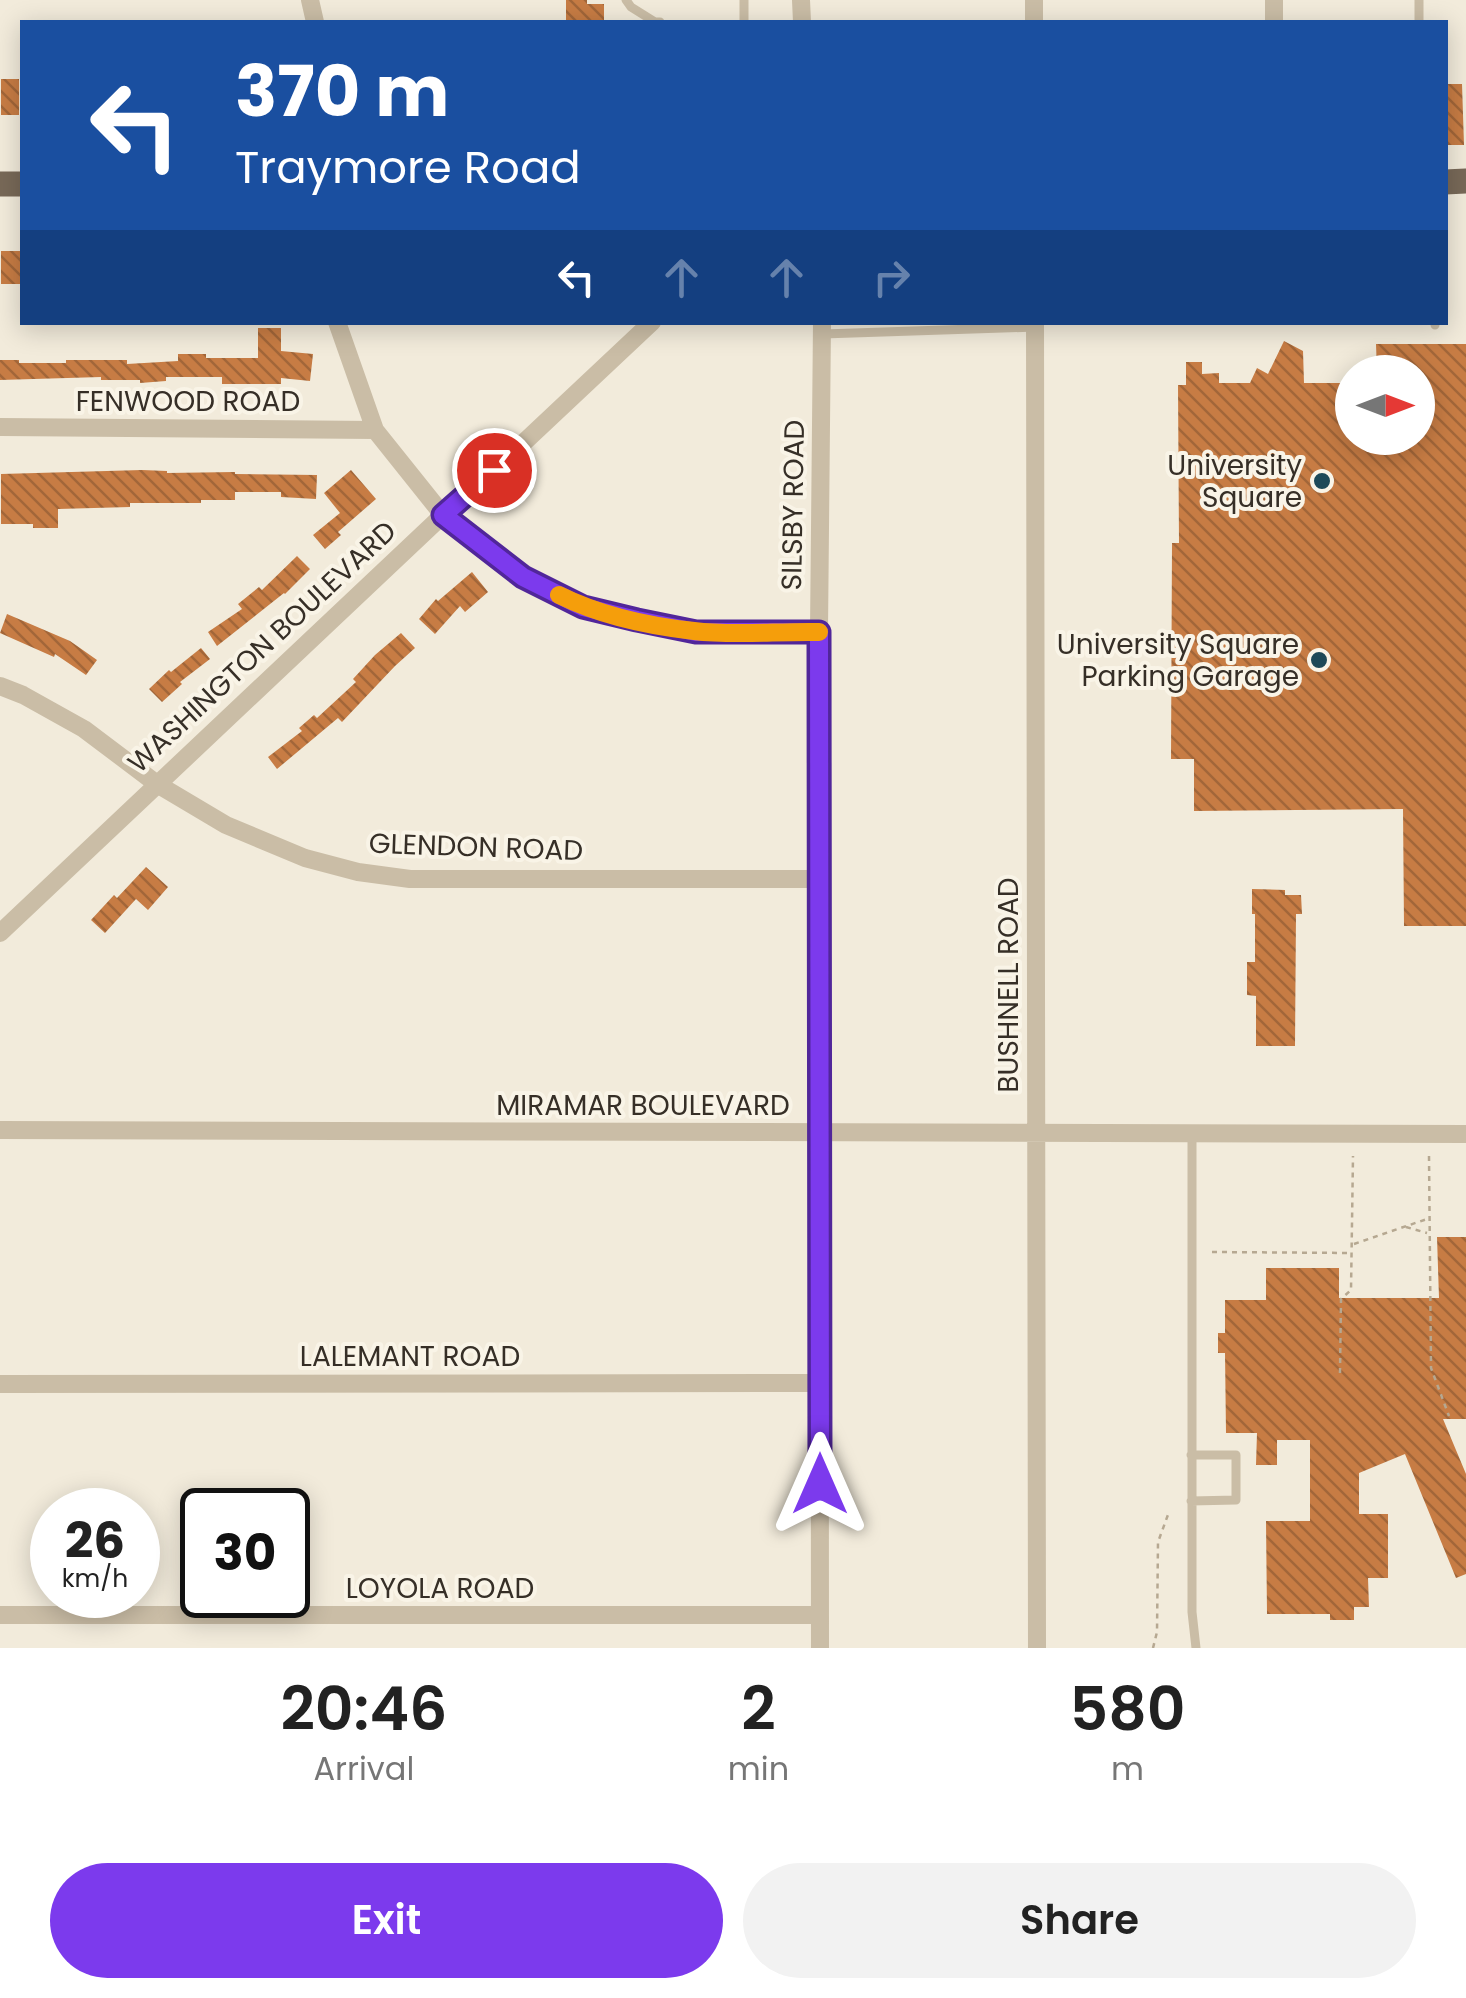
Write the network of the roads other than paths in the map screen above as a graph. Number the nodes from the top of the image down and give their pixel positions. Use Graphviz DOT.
graph roads {
  1 [pos="626,0"];
  2 [pos="652,20"];
  3 [pos="338,325"];
  4 [pos="649,325"];
  5 [pos="982,325"];
  6 [pos="1035,325"];
  7 [pos="822,328"];
  8 [pos="0,427"];
  9 [pos="375,430"];
  10 [pos="443,515"];
  11 [pos="819,632"];
  12 [pos="0,686"];
  13 [pos="157,784"];
  14 [pos="819,879"];
  15 [pos="0,933"];
  16 [pos="0,1130"];
  17 [pos="1035,1132"];
  18 [pos="819,1133"];
  19 [pos="1192,1133"];
  20 [pos="1466,1134"];
  21 [pos="820,1382"];
  22 [pos="0,1384"];
  23 [pos="1192,1454"];
  24 [pos="1192,1501"];
  25 [pos="0,1615"];
  26 [pos="820,1615"];
  27 [pos="820,1648"];
  28 [pos="1037,1648"];
  29 [pos="1196,1648"];
  1 -- 2 [label="lane"];
  3 -- 9 [label="street"];
  4 -- 10 [label="street, WASHINGTON BOULEVARD"];
  5 -- 7 [label="lane"];
  6 -- 17 [label="street, BUSHNELL ROAD"];
  7 -- 11 [label="street, SILSBY ROAD"];
  8 -- 9 [label="street, FENWOOD ROAD"];
  9 -- 10 [label="street"];
  10 -- 11 [label="street"];
  10 -- 13 [label="street, WASHINGTON BOULEVARD"];
  11 -- 14 [label="street, SILSBY ROAD"];
  12 -- 13 [label="street, GLENDON ROAD"];
  13 -- 14 [label="street, GLENDON ROAD"];
  13 -- 15 [label="street, WASHINGTON BOULEVARD"];
  14 -- 18 [label="street, SILSBY ROAD"];
  16 -- 18 [label="street, MIRAMAR BOULEVARD"];
  17 -- 18 [label="street, MIRAMAR BOULEVARD"];
  17 -- 19 [label="street, MIRAMAR BOULEVARD"];
  17 -- 28 [label="street, BUSHNELL ROAD"];
  18 -- 21 [label="street, SILSBY ROAD"];
  19 -- 20 [label="street, MIRAMAR BOULEVARD"];
  19 -- 23 [label="lane"];
  21 -- 22 [label="street, LALEMANT ROAD"];
  21 -- 26 [label="street, SILSBY ROAD"];
  23 -- 24 [label="lane"];
  23 -- 24 [label="lane"];
  24 -- 29 [label="lane"];
  25 -- 26 [label="street, LOYOLA ROAD"];
  26 -- 27 [label="street, SILSBY ROAD"];
}
